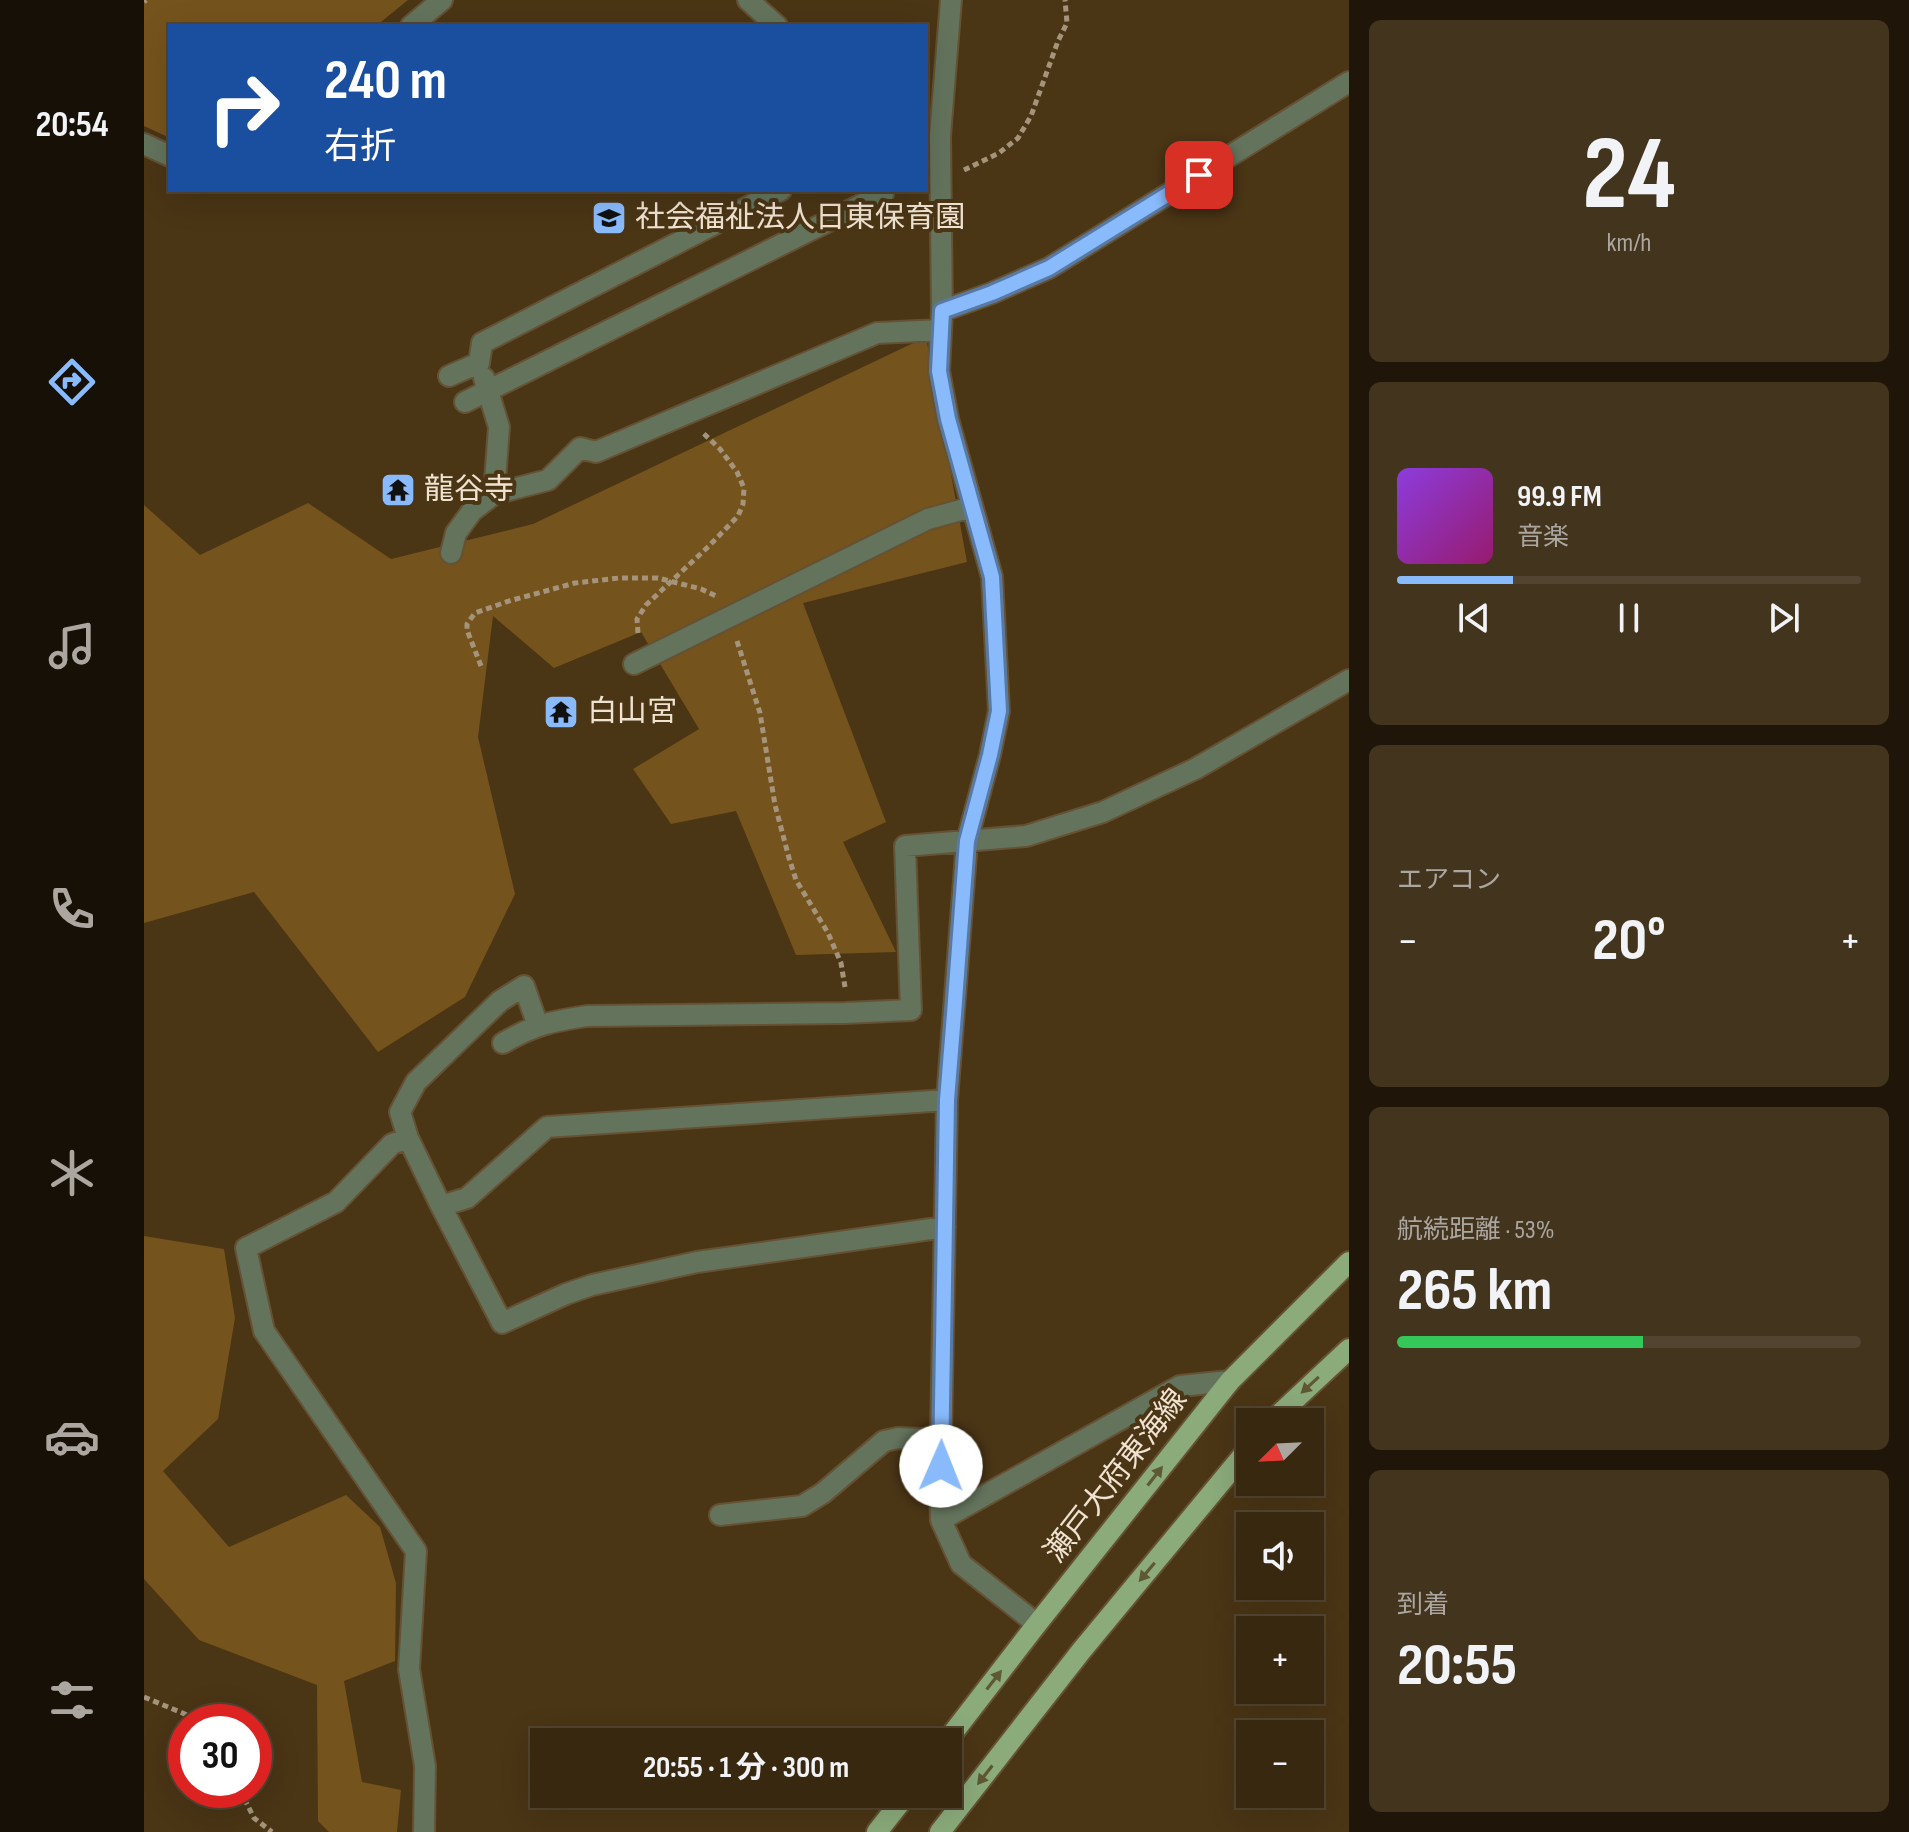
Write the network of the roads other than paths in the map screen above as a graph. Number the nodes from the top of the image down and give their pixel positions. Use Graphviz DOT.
graph roads {
  1 [pos="442,0"];
  2 [pos="748,0"];
  3 [pos="951,0"];
  4 [pos="413,24"];
  5 [pos="775,24"];
  6 [pos="1349,82"];
  7 [pos="933,135"];
  8 [pos="144,144"];
  9 [pos="168,155"];
  10 [pos="777,192"];
  11 [pos="883,192"];
  12 [pos="941,321"];
  13 [pos="479,363"];
  14 [pos="449,376"];
  15 [pos="487,390"];
  16 [pos="465,402"];
  17 [pos="494,494"];
  18 [pos="972,507"];
  19 [pos="451,553"];
  20 [pos="641,661"];
  21 [pos="1349,680"];
  22 [pos="967,841"];
  23 [pos="538,1026"];
  24 [pos="503,1043"];
  25 [pos="947,1100"];
  26 [pos="408,1138"];
  27 [pos="441,1206"];
  28 [pos="945,1227"];
  29 [pos="1349,1262"];
  30 [pos="1349,1349"];
  31 [pos="1230,1381"];
  32 [pos="1286,1408"];
  33 [pos="941,1440"];
  34 [pos="1236,1464"];
  35 [pos="720,1515"];
  36 [pos="941,1520"];
  37 [pos="1037,1624"];
  38 [pos="957,1728"];
  39 [pos="896,1808"];
  40 [pos="424,1832"];
  41 [pos="877,1832"];
  42 [pos="940,1832"];
  1 -- 4 [label="street"];
  2 -- 5 [label="street"];
  3 -- 7 [label="street"];
  6 -- 12 [label="street"];
  7 -- 12 [label="street"];
  8 -- 9 [label="street"];
  10 -- 13 [label="street"];
  11 -- 15 [label="street"];
  12 -- 17 [label="street"];
  12 -- 18 [label="street"];
  13 -- 14 [label="street"];
  13 -- 15 [label="street"];
  15 -- 16 [label="street"];
  15 -- 17 [label="street"];
  17 -- 19 [label="street"];
  18 -- 20 [label="street"];
  18 -- 22 [label="street"];
  21 -- 22 [label="street"];
  22 -- 23 [label="street"];
  22 -- 25 [label="street"];
  23 -- 24 [label="street"];
  23 -- 26 [label="street"];
  25 -- 27 [label="street"];
  25 -- 28 [label="street"];
  26 -- 27 [label="street"];
  26 -- 40 [label="street"];
  27 -- 28 [label="street"];
  28 -- 33 [label="street"];
  29 -- 31 [label="main road, 瀬戸大府東海線"];
  30 -- 32 [label="main road, one-way"];
  31 -- 36 [label="street"];
  37 -- 31 [label="main road, 瀬戸大府東海線, one-way"];
  33 -- 35 [label="street"];
  33 -- 36 [label="street"];
  34 -- 42 [label="main road, one-way"];
  36 -- 37 [label="street"];
  38 -- 37 [label="main road, 瀬戸大府東海線, one-way"];
  39 -- 41 [label="main road"];
}
